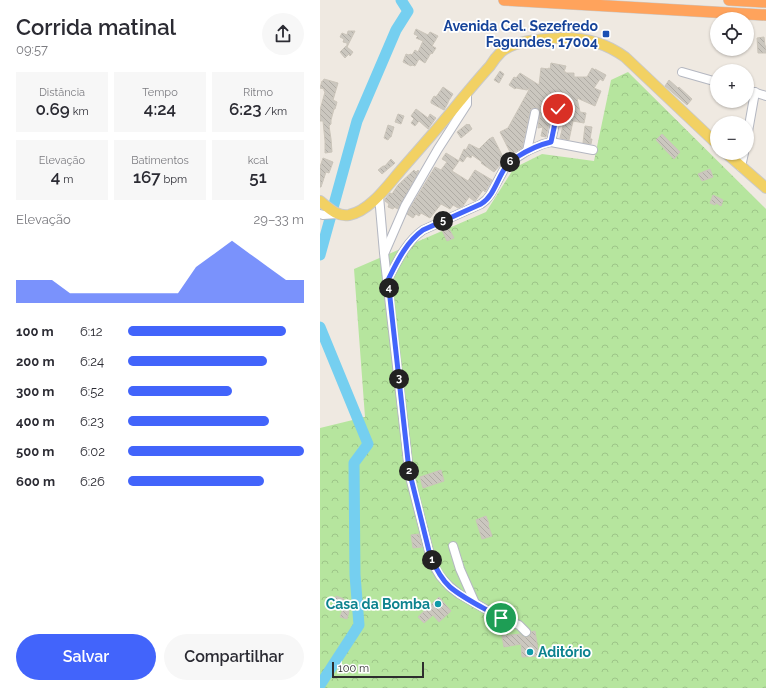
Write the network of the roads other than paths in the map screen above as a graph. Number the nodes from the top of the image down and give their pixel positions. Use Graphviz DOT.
graph roads {
  1 [pos="504,0"];
  2 [pos="729,0"];
  3 [pos="766,2"];
  4 [pos="766,15"];
  5 [pos="682,72"];
  6 [pos="710,80"];
  7 [pos="754,92"];
  8 [pos="467,93"];
  9 [pos="766,96"];
  10 [pos="558,109"];
  11 [pos="535,113"];
  12 [pos="710,137"];
  13 [pos="551,142"];
  14 [pos="593,150"];
  15 [pos="526,151"];
  16 [pos="734,160"];
  17 [pos="742,160"];
  18 [pos="741,167"];
  19 [pos="766,188"];
  20 [pos="379,196"];
  21 [pos="320,201"];
  22 [pos="320,214"];
  23 [pos="337,214"];
  24 [pos="384,253"];
  25 [pos="388,280"];
  26 [pos="453,546"];
  27 [pos="475,603"];
  28 [pos="526,632"];
  1 -- 4 [label="highway"];
  2 -- 3 [label="highway"];
  5 -- 6 [label="street"];
  7 -- 9 [label="street"];
  8 -- 12 [label="main road"];
  8 -- 20 [label="main road"];
  8 -- 24 [label="street"];
  10 -- 13 [label="street"];
  11 -- 15 [label="street"];
  13 -- 14 [label="street"];
  13 -- 15 [label="street"];
  15 -- 25 [label="street"];
  16 -- 18 [label="main road"];
  17 -- 18 [label="street"];
  18 -- 19 [label="main road"];
  20 -- 23 [label="main road"];
  20 -- 24 [label="street"];
  21 -- 23 [label="main road"];
  22 -- 23 [label="street"];
  24 -- 25 [label="street"];
  25 -- 27 [label="street"];
  26 -- 27 [label="street"];
  27 -- 28 [label="street"];
}
